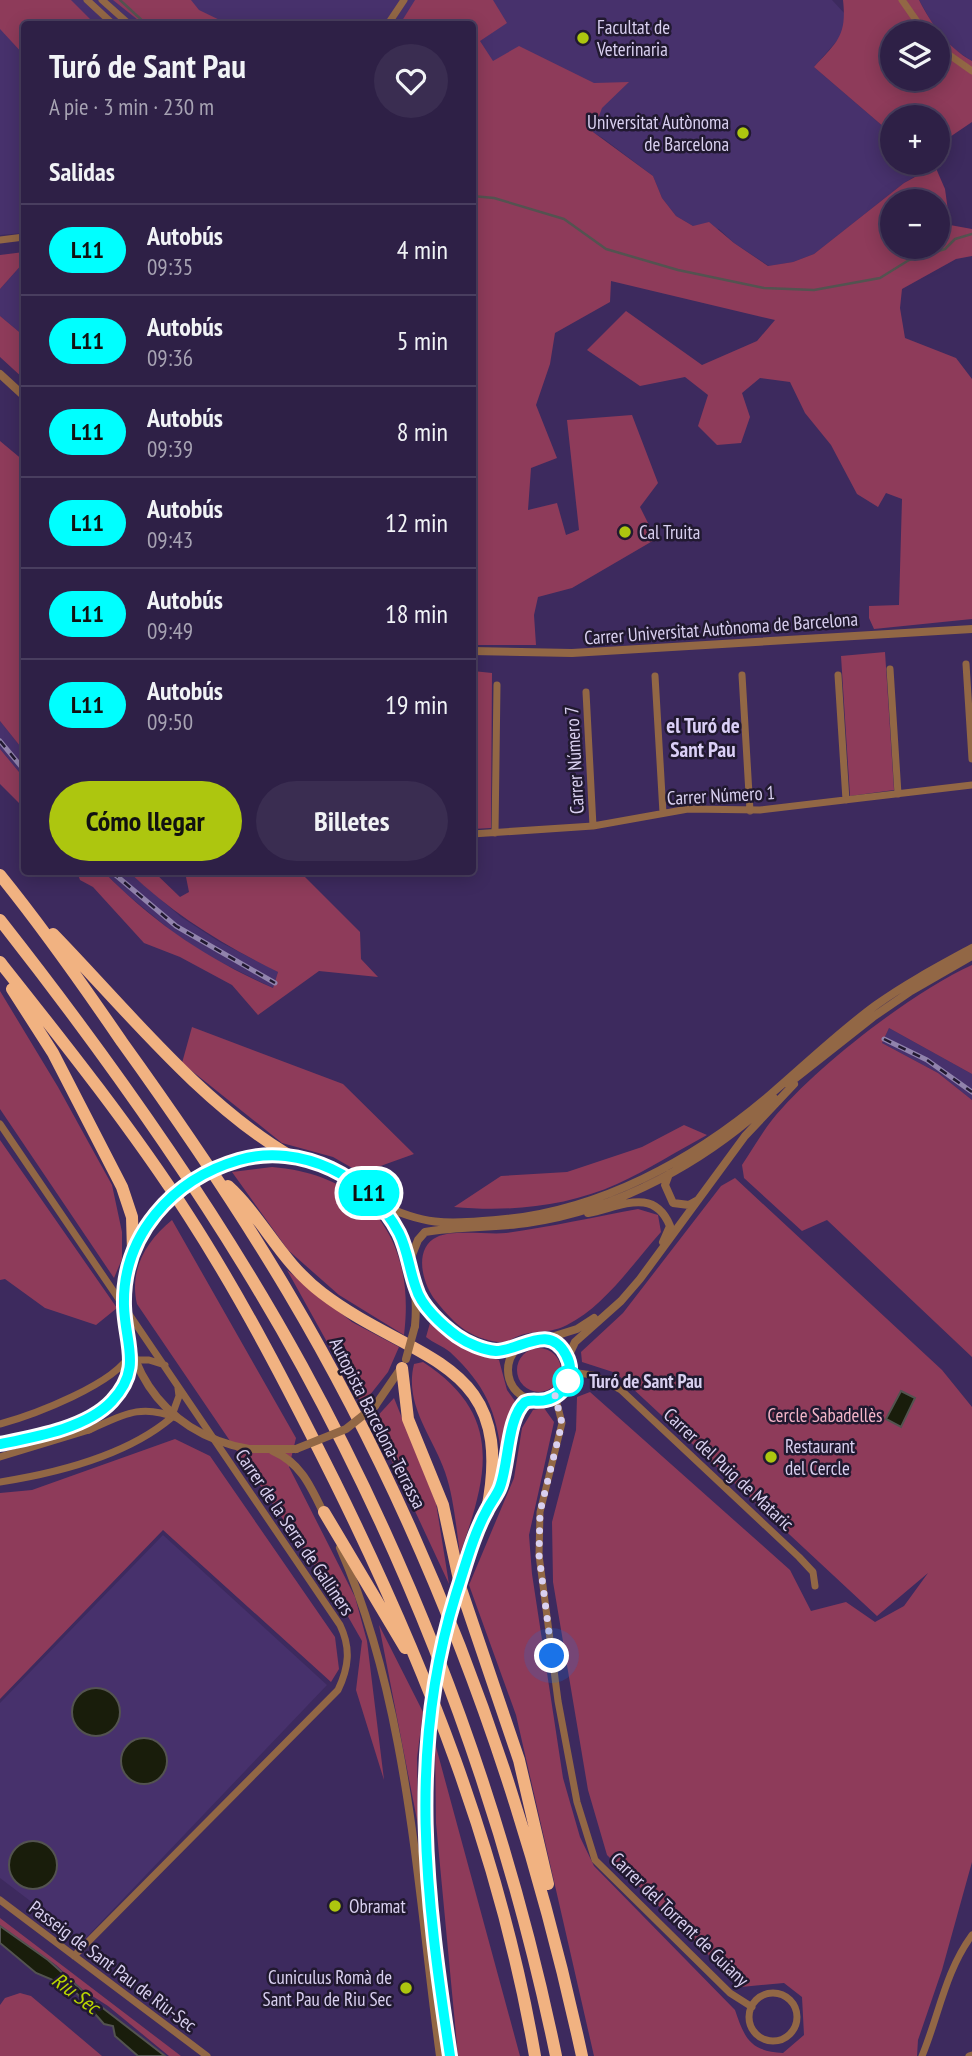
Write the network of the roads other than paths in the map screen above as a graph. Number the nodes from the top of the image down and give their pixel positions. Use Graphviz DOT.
graph roads {
  1 [pos="86,0"];
  2 [pos="102,0"];
  3 [pos="404,0"];
  4 [pos="902,0"];
  5 [pos="110,21"];
  6 [pos="126,21"];
  7 [pos="389,21"];
  8 [pos="917,21"];
  9 [pos="950,55"];
  10 [pos="972,71"];
  11 [pos="21,237"];
  12 [pos="0,240"];
  13 [pos="0,374"];
  14 [pos="21,393"];
  15 [pos="972,629"];
  16 [pos="476,651"];
  17 [pos="966,664"];
  18 [pos="890,669"];
  19 [pos="742,675"];
  20 [pos="838,675"];
  21 [pos="655,676"];
  22 [pos="497,685"];
  23 [pos="586,692"];
  24 [pos="972,759"];
  25 [pos="972,785"];
  26 [pos="898,794"];
  27 [pos="846,800"];
  28 [pos="750,811"];
  29 [pos="663,813"];
  30 [pos="593,826"];
  31 [pos="495,833"];
  32 [pos="476,834"];
  33 [pos="0,875"];
  34 [pos="23,904"];
  35 [pos="0,920"];
  36 [pos="972,948"];
  37 [pos="972,956"];
  38 [pos="0,962"];
  39 [pos="0,972"];
  40 [pos="806,1071"];
  41 [pos="763,1100"];
  42 [pos="0,1124"];
  43 [pos="292,1157"];
  44 [pos="215,1175"];
  45 [pos="668,1175"];
  46 [pos="703,1197"];
  47 [pos="379,1203"];
  48 [pos="561,1217"];
  49 [pos="425,1227"];
  50 [pos="670,1232"];
  51 [pos="133,1251"];
  52 [pos="410,1260"];
  53 [pos="416,1291"];
  54 [pos="132,1318"];
  55 [pos="545,1339"];
  56 [pos="518,1346"];
  57 [pos="130,1356"];
  58 [pos="568,1357"];
  59 [pos="404,1364"];
  60 [pos="164,1365"];
  61 [pos="570,1373"];
  62 [pos="177,1384"];
  63 [pos="555,1396"];
  64 [pos="531,1400"];
  65 [pos="178,1419"];
  66 [pos="165,1423"];
  67 [pos="0,1424"];
  68 [pos="207,1429"];
  69 [pos="0,1444"];
  70 [pos="273,1451"];
  71 [pos="0,1457"];
  72 [pos="0,1482"];
  73 [pos="487,1510"];
  74 [pos="324,1512"];
  75 [pos="815,1586"];
  76 [pos="426,1685"];
  77 [pos="0,1900"];
  78 [pos="972,1935"];
  79 [pos="74,1956"];
  80 [pos="560,1960"];
  81 [pos="752,2007"];
  82 [pos="205,2054"];
  83 [pos="440,2056"];
  84 [pos="450,2056"];
  85 [pos="535,2056"];
  86 [pos="556,2056"];
  87 [pos="582,2056"];
  88 [pos="922,2056"];
  1 -- 5 [label="street"];
  2 -- 6 [label="street"];
  3 -- 7 [label="street"];
  4 -- 8 [label="street"];
  9 -- 10 [label="street"];
  11 -- 12 [label="street"];
  13 -- 14 [label="street"];
  15 -- 16 [label="street, Carrer Universitat Autònoma de Barcelona"];
  17 -- 24 [label="street"];
  18 -- 26 [label="street"];
  19 -- 28 [label="street"];
  20 -- 27 [label="street"];
  21 -- 29 [label="street"];
  22 -- 31 [label="street"];
  23 -- 30 [label="street, Carrer Número 7"];
  25 -- 26 [label="street, Carrer Número 1"];
  26 -- 27 [label="street, Carrer Número 1"];
  27 -- 28 [label="street, Carrer Número 1"];
  28 -- 29 [label="street, Carrer Número 1"];
  29 -- 30 [label="street, Carrer Número 1"];
  30 -- 31 [label="street, Carrer Número 1"];
  31 -- 32 [label="street, Carrer Número 1"];
  33 -- 34 [label="highway, Autopista Barcelona-Terrassa"];
  34 -- 43 [label="highway"];
  34 -- 44 [label="highway, Autopista Barcelona-Terrassa"];
  35 -- 86 [label="highway"];
  36 -- 41 [label="street"];
  37 -- 40 [label="street"];
  38 -- 76 [label="highway"];
  39 -- 51 [label="highway"];
  40 -- 45 [label="street"];
  40 -- 46 [label="street"];
  41 -- 45 [label="street"];
  41 -- 49 [label="street"];
  42 -- 54 [label="street, Carrer de la Serra de Galliners"];
  43 -- 47 [label="street"];
  43 -- 51 [label="street, bridge"];
  44 -- 73 [label="highway"];
  44 -- 80 [label="highway, Autopista Barcelona-Terrassa"];
  45 -- 46 [label="street"];
  45 -- 48 [label="street"];
  46 -- 50 [label="street"];
  47 -- 49 [label="street"];
  47 -- 52 [label="street"];
  48 -- 49 [label="street"];
  48 -- 50 [label="street"];
  49 -- 52 [label="street"];
  50 -- 55 [label="street"];
  50 -- 58 [label="street"];
  51 -- 57 [label="street, bridge"];
  52 -- 53 [label="street"];
  53 -- 56 [label="street"];
  53 -- 59 [label="street, bridge"];
  54 -- 57 [label="street"];
  54 -- 60 [label="street, Carrer de la Serra de Galliners"];
  55 -- 56 [label="street"];
  55 -- 58 [label="street"];
  56 -- 64 [label="street"];
  57 -- 60 [label="street"];
  57 -- 65 [label="street, bridge"];
  57 -- 67 [label="street"];
  57 -- 69 [label="street, bridge"];
  58 -- 61 [label="street"];
  59 -- 70 [label="street, bridge"];
  59 -- 80 [label="highway"];
  60 -- 62 [label="street, Carrer de la Serra de Galliners"];
  61 -- 63 [label="street"];
  61 -- 75 [label="street, Carrer del Puig de Mataric"];
  62 -- 66 [label="street"];
  62 -- 68 [label="street, Carrer de la Serra de Galliners"];
  63 -- 64 [label="street"];
  63 -- 81 [label="street, Carrer del Torrent de Guiany"];
  64 -- 73 [label="street"];
  65 -- 70 [label="street, bridge"];
  65 -- 71 [label="street, bridge"];
  66 -- 68 [label="street"];
  66 -- 72 [label="street"];
  68 -- 79 [label="street, Carrer de la Serra de Galliners"];
  70 -- 74 [label="street"];
  73 -- 84 [label="street, bridge"];
  74 -- 76 [label="highway"];
  74 -- 83 [label="street"];
  76 -- 85 [label="highway"];
  77 -- 79 [label="street, Passeig de Sant Pau de Riu-Sec"];
  78 -- 88 [label="street"];
  79 -- 82 [label="street, Passeig de Sant Pau de Riu-Sec"];
  80 -- 87 [label="highway, Autopista Barcelona-Terrassa"];
  81 -- 81 [label="street, Carrer del Torrent de Guiany"];
}
